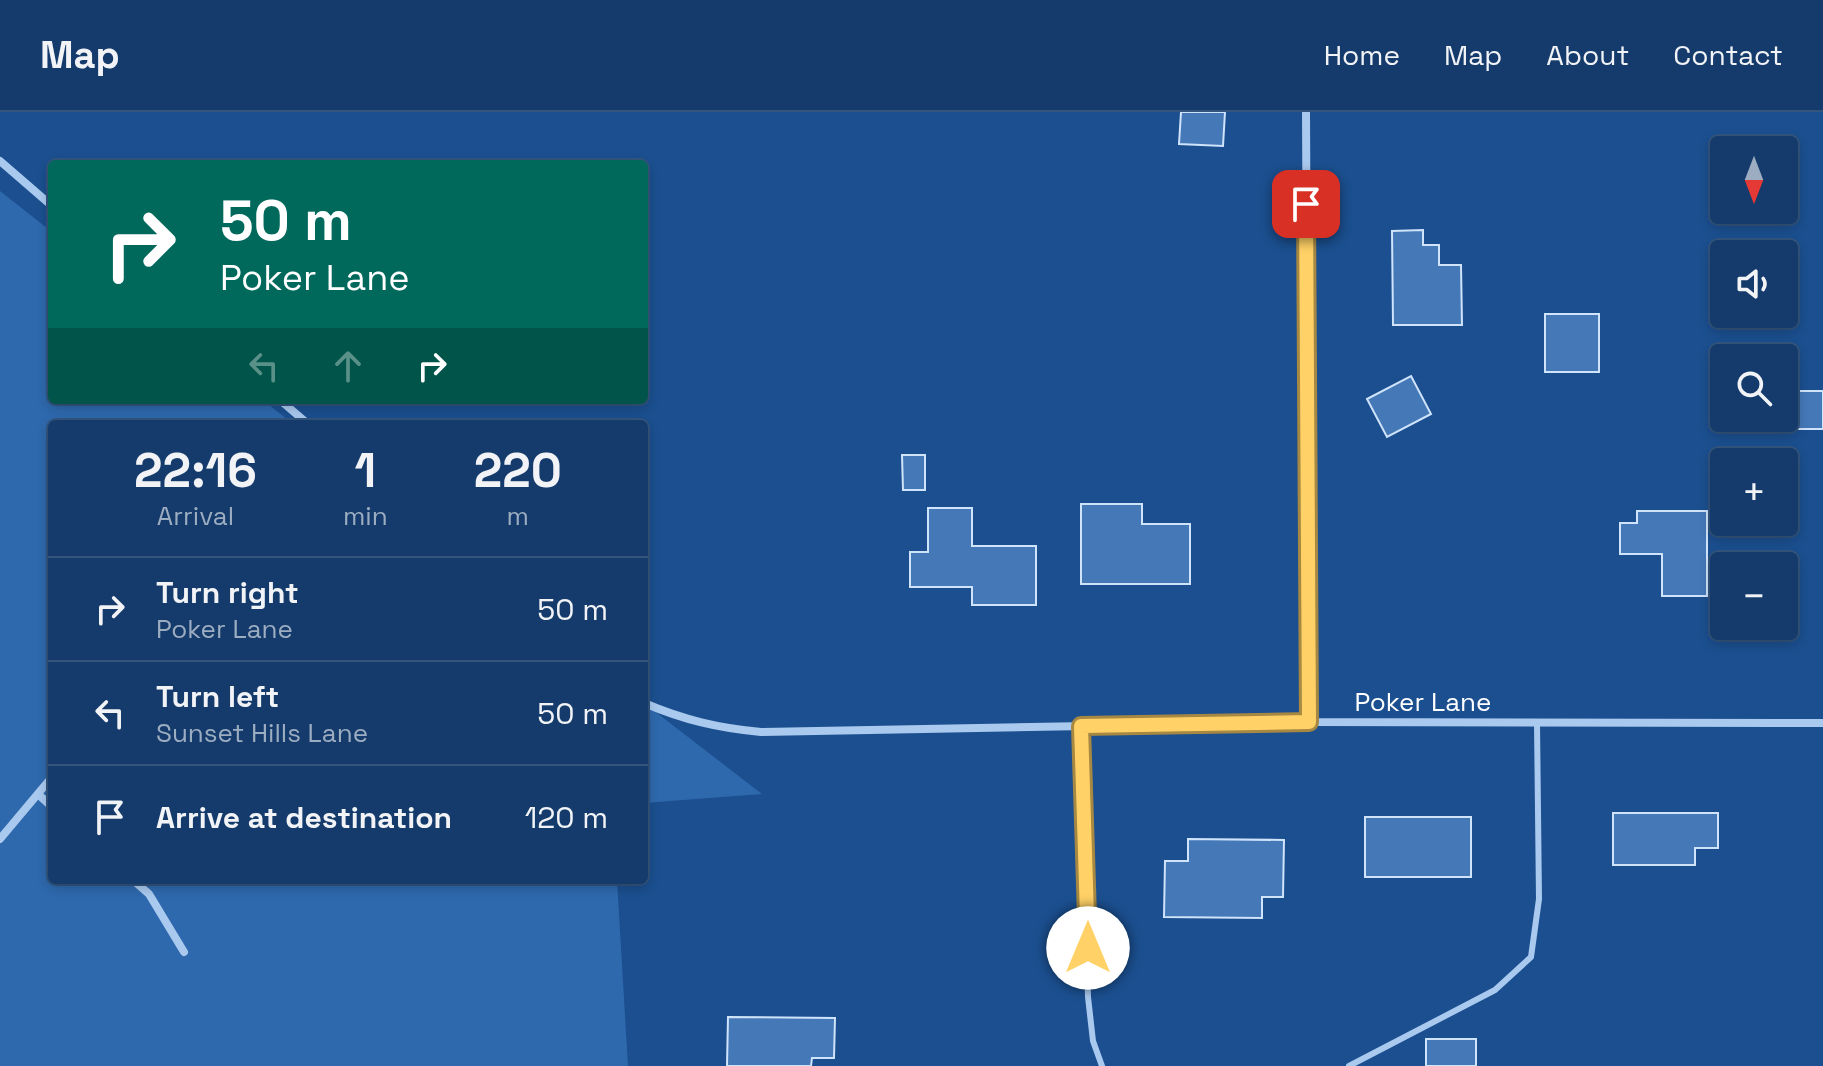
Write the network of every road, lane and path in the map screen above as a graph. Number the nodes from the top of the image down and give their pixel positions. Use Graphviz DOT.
graph roads {
  1 [pos="1306,112"];
  2 [pos="0,161"];
  3 [pos="48,203"];
  4 [pos="285,404"];
  5 [pos="303,420"];
  6 [pos="648,705"];
  7 [pos="1309,722"];
  8 [pos="1537,723"];
  9 [pos="1823,723"];
  10 [pos="1081,726"];
  11 [pos="48,782"];
  12 [pos="38,794"];
  13 [pos="48,803"];
  14 [pos="0,839"];
  15 [pos="138,884"];
  16 [pos="184,952"];
  17 [pos="1102,1066"];
  18 [pos="1349,1066"];
  1 -- 7 [label="street"];
  2 -- 3 [label="street"];
  4 -- 5 [label="street"];
  6 -- 10 [label="street, Poker Lane"];
  7 -- 8 [label="street, Poker Lane"];
  7 -- 10 [label="street, Poker Lane"];
  8 -- 9 [label="street, Poker Lane"];
  8 -- 18 [label="lane"];
  10 -- 17 [label="lane"];
  11 -- 12 [label="street"];
  12 -- 13 [label="street"];
  12 -- 14 [label="street"];
  15 -- 16 [label="street"];
}
